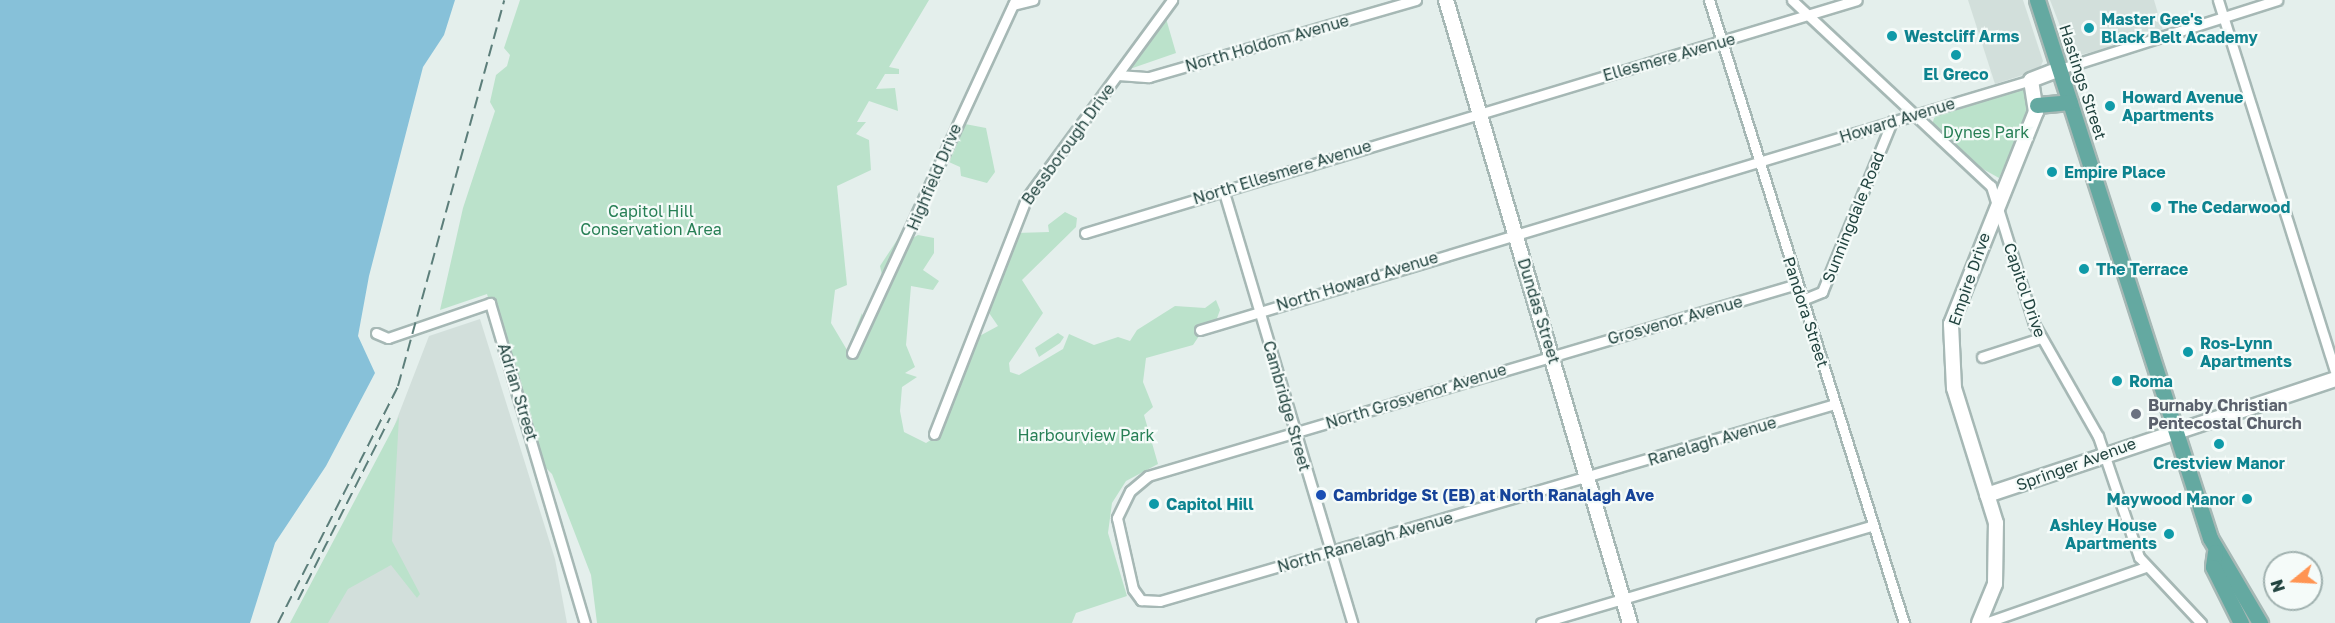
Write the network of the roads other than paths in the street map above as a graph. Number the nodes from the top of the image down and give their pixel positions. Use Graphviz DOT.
graph roads {
  1 [pos="1033,0"];
  2 [pos="1172,0"];
  3 [pos="1416,0"];
  4 [pos="1446,0"];
  5 [pos="1709,0"];
  6 [pos="1792,0"];
  7 [pos="1857,0"];
  8 [pos="2037,0"];
  9 [pos="2218,0"];
  10 [pos="2277,0"];
  11 [pos="1014,3"];
  12 [pos="1810,14"];
  13 [pos="2224,17"];
  14 [pos="1722,42"];
  15 [pos="2060,69"];
  16 [pos="1118,75"];
  17 [pos="2031,80"];
  18 [pos="2070,102"];
  19 [pos="2037,105"];
  20 [pos="1480,112"];
  21 [pos="1916,114"];
  22 [pos="1892,121"];
  23 [pos="1760,162"];
  24 [pos="1223,189"];
  25 [pos="1997,203"];
  26 [pos="1085,233"];
  27 [pos="1515,234"];
  28 [pos="1797,284"];
  29 [pos="1802,300"];
  30 [pos="1260,312"];
  31 [pos="1200,330"];
  32 [pos="376,333"];
  33 [pos="2041,338"];
  34 [pos="852,353"];
  35 [pos="1552,356"];
  36 [pos="1982,357"];
  37 [pos="2335,370"];
  38 [pos="2335,379"];
  39 [pos="1835,404"];
  40 [pos="2175,430"];
  41 [pos="1295,433"];
  42 [pos="934,434"];
  43 [pos="2106,454"];
  44 [pos="1588,478"];
  45 [pos="1988,495"];
  46 [pos="1873,525"];
  47 [pos="1331,552"];
  48 [pos="2215,552"];
  49 [pos="2146,567"];
  50 [pos="1623,599"];
  51 [pos="1141,600"];
  52 [pos="585,623"];
  53 [pos="1352,623"];
  54 [pos="1541,623"];
  55 [pos="1630,623"];
  56 [pos="1904,623"];
  57 [pos="1980,623"];
  58 [pos="1984,623"];
  59 [pos="2201,623"];
  60 [pos="2241,623"];
  61 [pos="2260,623"];
  1 -- 11 [label="street"];
  2 -- 16 [label="street, Bessborough Drive"];
  3 -- 16 [label="street, North Holdom Avenue"];
  4 -- 20 [label="street, Dundas Street"];
  5 -- 14 [label="street, Pandora Street"];
  6 -- 12 [label="street, Capitol Drive"];
  7 -- 12 [label="street, Ellesmere Avenue"];
  8 -- 15 [label="main road, Hastings Street"];
  9 -- 13 [label="street"];
  10 -- 13 [label="street, Howard Avenue"];
  11 -- 34 [label="street, Highfield Drive"];
  12 -- 14 [label="street, Ellesmere Avenue"];
  12 -- 21 [label="street, Capitol Drive"];
  13 -- 15 [label="street, Howard Avenue"];
  13 -- 37 [label="street"];
  14 -- 20 [label="street, Ellesmere Avenue"];
  14 -- 23 [label="street, Pandora Street"];
  15 -- 17 [label="street, Howard Avenue"];
  15 -- 18 [label="main road, Hastings Street"];
  16 -- 42 [label="street, Bessborough Drive"];
  17 -- 19 [label="street"];
  17 -- 21 [label="street, Howard Avenue"];
  18 -- 19 [label="main road"];
  18 -- 40 [label="main road, Hastings Street"];
  19 -- 25 [label="street, Empire Drive"];
  20 -- 24 [label="street, North Ellesmere Avenue"];
  20 -- 27 [label="street, Dundas Street"];
  21 -- 22 [label="street, Howard Avenue"];
  21 -- 25 [label="street, Capitol Drive"];
  22 -- 23 [label="street, Howard Avenue"];
  22 -- 29 [label="street, Sunningdale Road"];
  23 -- 27 [label="street, Howard Avenue"];
  23 -- 28 [label="street, Pandora Street"];
  24 -- 26 [label="street, North Ellesmere Avenue"];
  24 -- 30 [label="street, Cambridge Street"];
  25 -- 33 [label="street, Capitol Drive"];
  25 -- 45 [label="street, Empire Drive"];
  27 -- 30 [label="street, North Howard Avenue"];
  27 -- 35 [label="street, Dundas Street"];
  28 -- 29 [label="street, Pandora Street"];
  28 -- 35 [label="street, Grosvenor Avenue"];
  29 -- 39 [label="street, Pandora Street"];
  30 -- 31 [label="street, North Howard Avenue"];
  30 -- 41 [label="street, Cambridge Street"];
  32 -- 52 [label="street, Adrian Street"];
  33 -- 36 [label="street"];
  33 -- 43 [label="street, Capitol Drive"];
  35 -- 41 [label="street, North Grosvenor Avenue"];
  35 -- 44 [label="street, Dundas Street"];
  38 -- 40 [label="street, Springer Avenue"];
  39 -- 44 [label="street, Ranelagh Avenue"];
  39 -- 46 [label="street, Pandora Street"];
  40 -- 43 [label="street, Springer Avenue"];
  40 -- 48 [label="main road, Hastings Street"];
  41 -- 47 [label="street, Cambridge Street"];
  41 -- 51 [label="street, North Grosvenor Avenue"];
  43 -- 45 [label="street, Springer Avenue"];
  43 -- 49 [label="street, Capitol Drive"];
  44 -- 47 [label="street, North Ranelagh Avenue"];
  44 -- 50 [label="street, Dundas Street"];
  45 -- 57 [label="street, Empire Drive"];
  46 -- 50 [label="street"];
  46 -- 56 [label="street, Pandora Street"];
  47 -- 51 [label="street, North Ranelagh Avenue"];
  47 -- 53 [label="street, Cambridge Street"];
  48 -- 60 [label="main road, Hastings Street"];
  48 -- 61 [label="main road, Hastings Street"];
  49 -- 58 [label="street"];
  49 -- 59 [label="street, Capitol Drive"];
  50 -- 54 [label="street"];
  50 -- 55 [label="street, Dundas Street"];
}
